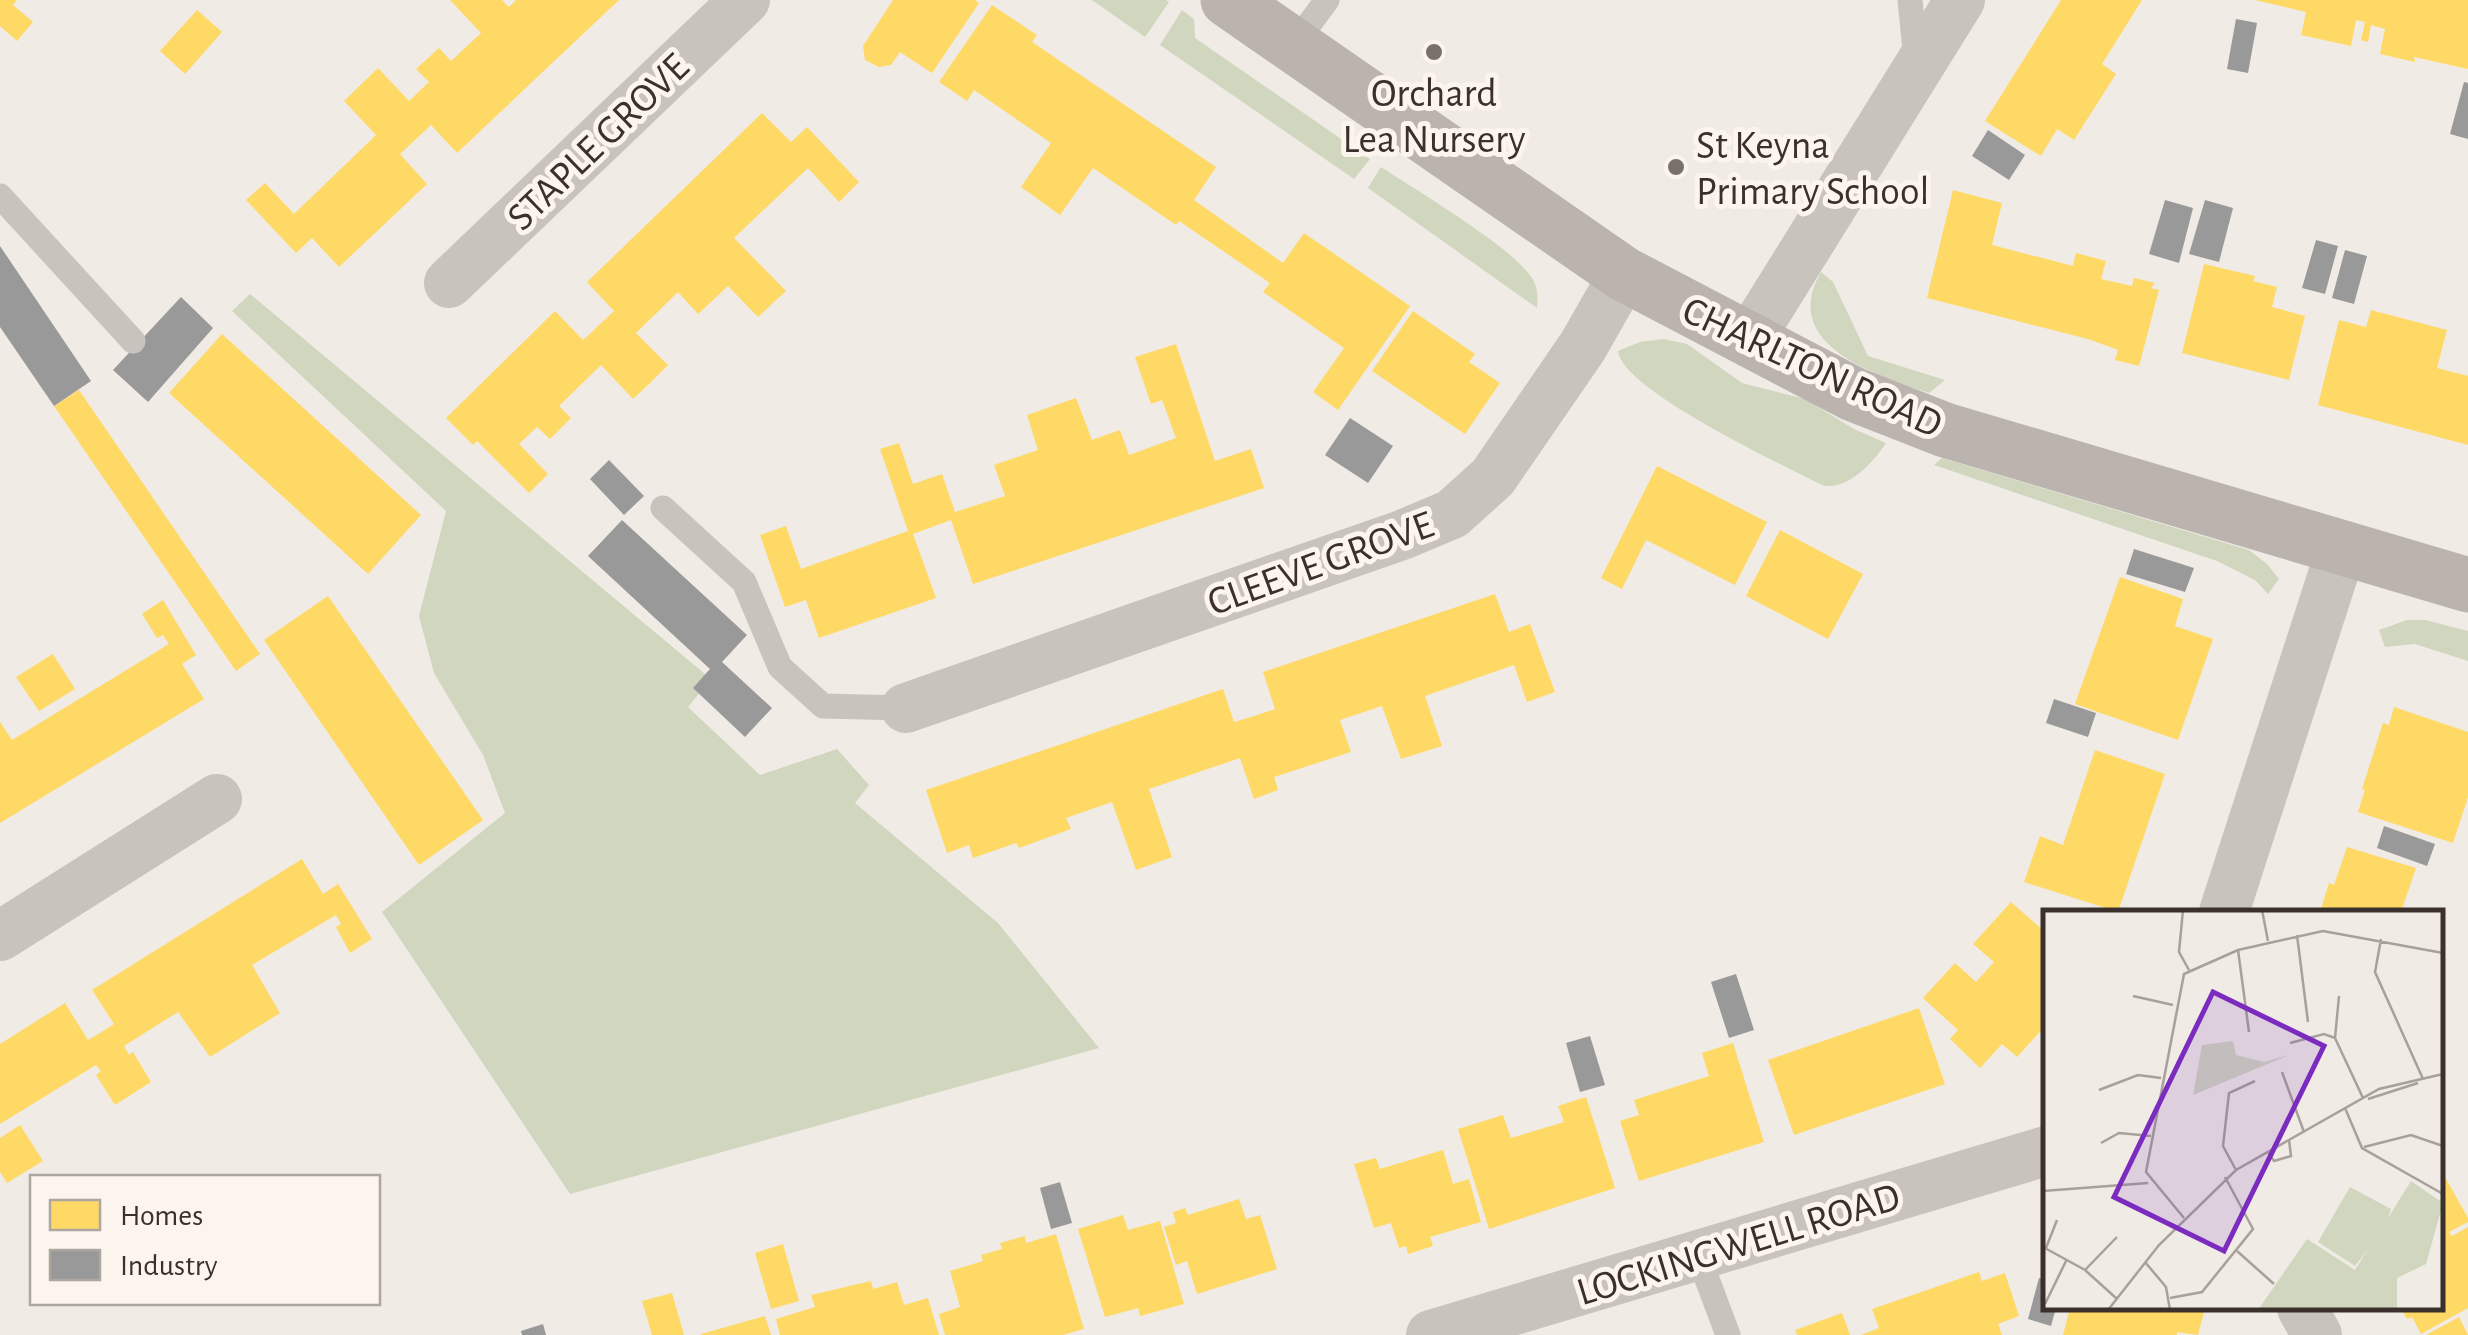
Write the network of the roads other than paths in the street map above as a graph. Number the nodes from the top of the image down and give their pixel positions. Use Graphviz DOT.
graph roads {
  1 [pos="745,0"];
  2 [pos="1228,0"];
  3 [pos="1327,0"];
  4 [pos="1910,0"];
  5 [pos="1960,0"];
  6 [pos="1294,46"];
  7 [pos="1918,70"];
  8 [pos="0,196"];
  9 [pos="1624,274"];
  10 [pos="449,283"];
  11 [pos="1750,338"];
  12 [pos="133,341"];
  13 [pos="663,508"];
  14 [pos="2342,548"];
  15 [pos="2468,585"];
  16 [pos="906,708"];
  17 [pos="217,799"];
  18 [pos="2225,910"];
  19 [pos="0,936"];
  20 [pos="2043,1151"];
  21 [pos="1698,1255"];
  22 [pos="2303,1310"];
  23 [pos="1431,1335"];
  24 [pos="1728,1335"];
  25 [pos="2317,1335"];
  1 -- 10 [label="street, STAPLE GROVE"];
  2 -- 6 [label="street, CHARLTON ROAD"];
  3 -- 6 [label="lane"];
  4 -- 7 [label="lane"];
  5 -- 7 [label="street"];
  6 -- 9 [label="street, CHARLTON ROAD"];
  7 -- 11 [label="street"];
  8 -- 12 [label="lane"];
  9 -- 11 [label="street, CHARLTON ROAD"];
  9 -- 16 [label="street, CLEEVE GROVE"];
  11 -- 14 [label="street, CHARLTON ROAD"];
  13 -- 16 [label="lane"];
  14 -- 15 [label="street, CHARLTON ROAD"];
  14 -- 18 [label="street"];
  17 -- 19 [label="street"];
  20 -- 21 [label="street, LOCKINGWELL ROAD"];
  21 -- 23 [label="street, LOCKINGWELL ROAD"];
  21 -- 24 [label="lane"];
  22 -- 25 [label="street"];
}
